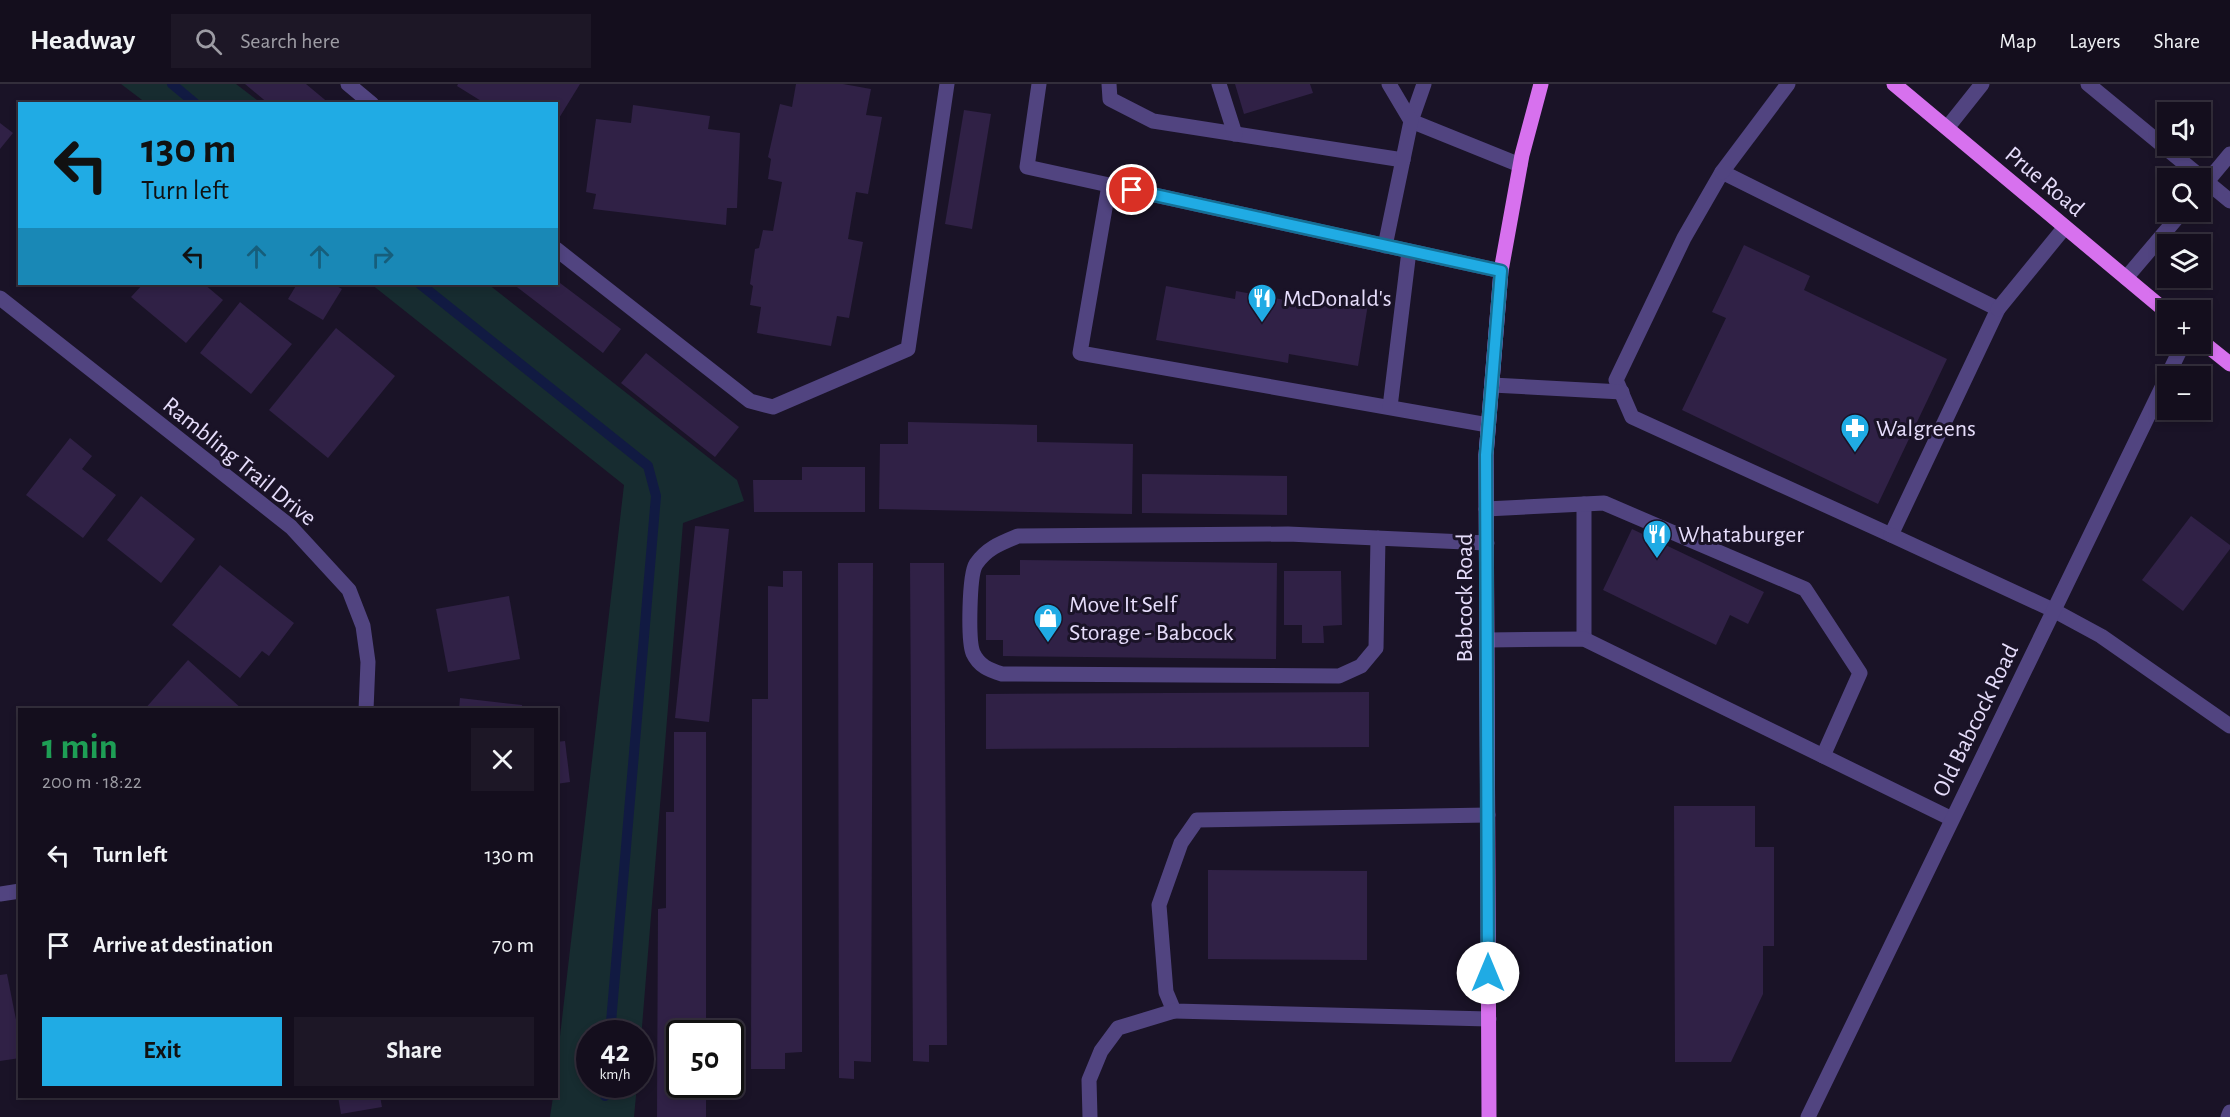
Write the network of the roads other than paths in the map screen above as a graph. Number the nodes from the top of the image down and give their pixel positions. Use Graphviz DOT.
graph roads {
  1 [pos="348,84"];
  2 [pos="947,84"];
  3 [pos="1039,84"];
  4 [pos="1109,84"];
  5 [pos="1219,84"];
  6 [pos="1389,84"];
  7 [pos="1424,84"];
  8 [pos="1541,84"];
  9 [pos="1788,84"];
  10 [pos="1894,84"];
  11 [pos="1982,84"];
  12 [pos="2088,84"];
  13 [pos="370,102"];
  14 [pos="1411,121"];
  15 [pos="1947,128"];
  16 [pos="1235,134"];
  17 [pos="2230,154"];
  18 [pos="1403,160"];
  19 [pos="1520,165"];
  20 [pos="2184,168"];
  21 [pos="1722,172"];
  22 [pos="2211,177"];
  23 [pos="1109,185"];
  24 [pos="2211,190"];
  25 [pos="2230,201"];
  26 [pos="2174,222"];
  27 [pos="2065,227"];
  28 [pos="1385,246"];
  29 [pos="558,251"];
  30 [pos="1409,252"];
  31 [pos="1501,271"];
  32 [pos="2126,278"];
  33 [pos="0,298"];
  34 [pos="2157,304"];
  35 [pos="1998,309"];
  36 [pos="2211,349"];
  37 [pos="2178,354"];
  38 [pos="2230,364"];
  39 [pos="1492,385"];
  40 [pos="1622,392"];
  41 [pos="1390,408"];
  42 [pos="1488,425"];
  43 [pos="1584,504"];
  44 [pos="1486,509"];
  45 [pos="1891,535"];
  46 [pos="1378,538"];
  47 [pos="1487,543"];
  48 [pos="2053,610"];
  49 [pos="1584,639"];
  50 [pos="1487,640"];
  51 [pos="366,708"];
  52 [pos="2230,726"];
  53 [pos="1823,756"];
  54 [pos="1488,815"];
  55 [pos="1952,819"];
  56 [pos="18,891"];
  57 [pos="0,894"];
  58 [pos="1174,1011"];
  59 [pos="1489,1019"];
  60 [pos="2230,1112"];
  61 [pos="1090,1117"];
  62 [pos="1489,1117"];
  63 [pos="1808,1117"];
  64 [pos="2228,1117"];
  1 -- 13 [label="street"];
  2 -- 29 [label="street"];
  3 -- 23 [label="street"];
  4 -- 16 [label="street"];
  5 -- 16 [label="street"];
  6 -- 14 [label="street"];
  7 -- 14 [label="street"];
  8 -- 19 [label="main road, Babcock Road"];
  9 -- 21 [label="street"];
  10 -- 15 [label="main road, Prue Road"];
  11 -- 15 [label="street"];
  12 -- 20 [label="street"];
  14 -- 18 [label="street"];
  14 -- 19 [label="street"];
  15 -- 27 [label="main road, Prue Road"];
  16 -- 18 [label="street"];
  17 -- 22 [label="street"];
  18 -- 28 [label="street"];
  19 -- 31 [label="main road, Babcock Road"];
  21 -- 35 [label="street"];
  21 -- 40 [label="street"];
  23 -- 28 [label="street"];
  23 -- 41 [label="street"];
  24 -- 25 [label="street"];
  26 -- 32 [label="street"];
  27 -- 32 [label="main road, Prue Road"];
  27 -- 35 [label="street"];
  28 -- 30 [label="street"];
  30 -- 31 [label="street"];
  30 -- 41 [label="street"];
  31 -- 39 [label="main road, Babcock Road"];
  32 -- 34 [label="main road, Prue Road"];
  33 -- 51 [label="street, Rambling Trail Drive"];
  35 -- 45 [label="street"];
  36 -- 38 [label="main road"];
  37 -- 48 [label="street, Old Babcock Road"];
  39 -- 40 [label="street"];
  39 -- 42 [label="main road, Babcock Road"];
  40 -- 45 [label="street"];
  41 -- 42 [label="street"];
  42 -- 44 [label="main road, Babcock Road"];
  43 -- 44 [label="street"];
  43 -- 49 [label="street"];
  43 -- 53 [label="street"];
  44 -- 47 [label="main road, Babcock Road"];
  45 -- 48 [label="street"];
  46 -- 46 [label="street"];
  46 -- 47 [label="street"];
  47 -- 50 [label="main road, Babcock Road"];
  48 -- 52 [label="street"];
  48 -- 55 [label="street, Old Babcock Road"];
  49 -- 50 [label="street"];
  49 -- 53 [label="street"];
  50 -- 54 [label="main road, Babcock Road"];
  53 -- 55 [label="street"];
  54 -- 58 [label="street"];
  54 -- 59 [label="main road, Babcock Road"];
  55 -- 63 [label="street, Old Babcock Road"];
  56 -- 57 [label="street"];
  58 -- 59 [label="street"];
  58 -- 61 [label="street"];
  59 -- 62 [label="main road, Babcock Road"];
  60 -- 64 [label="street"];
}
